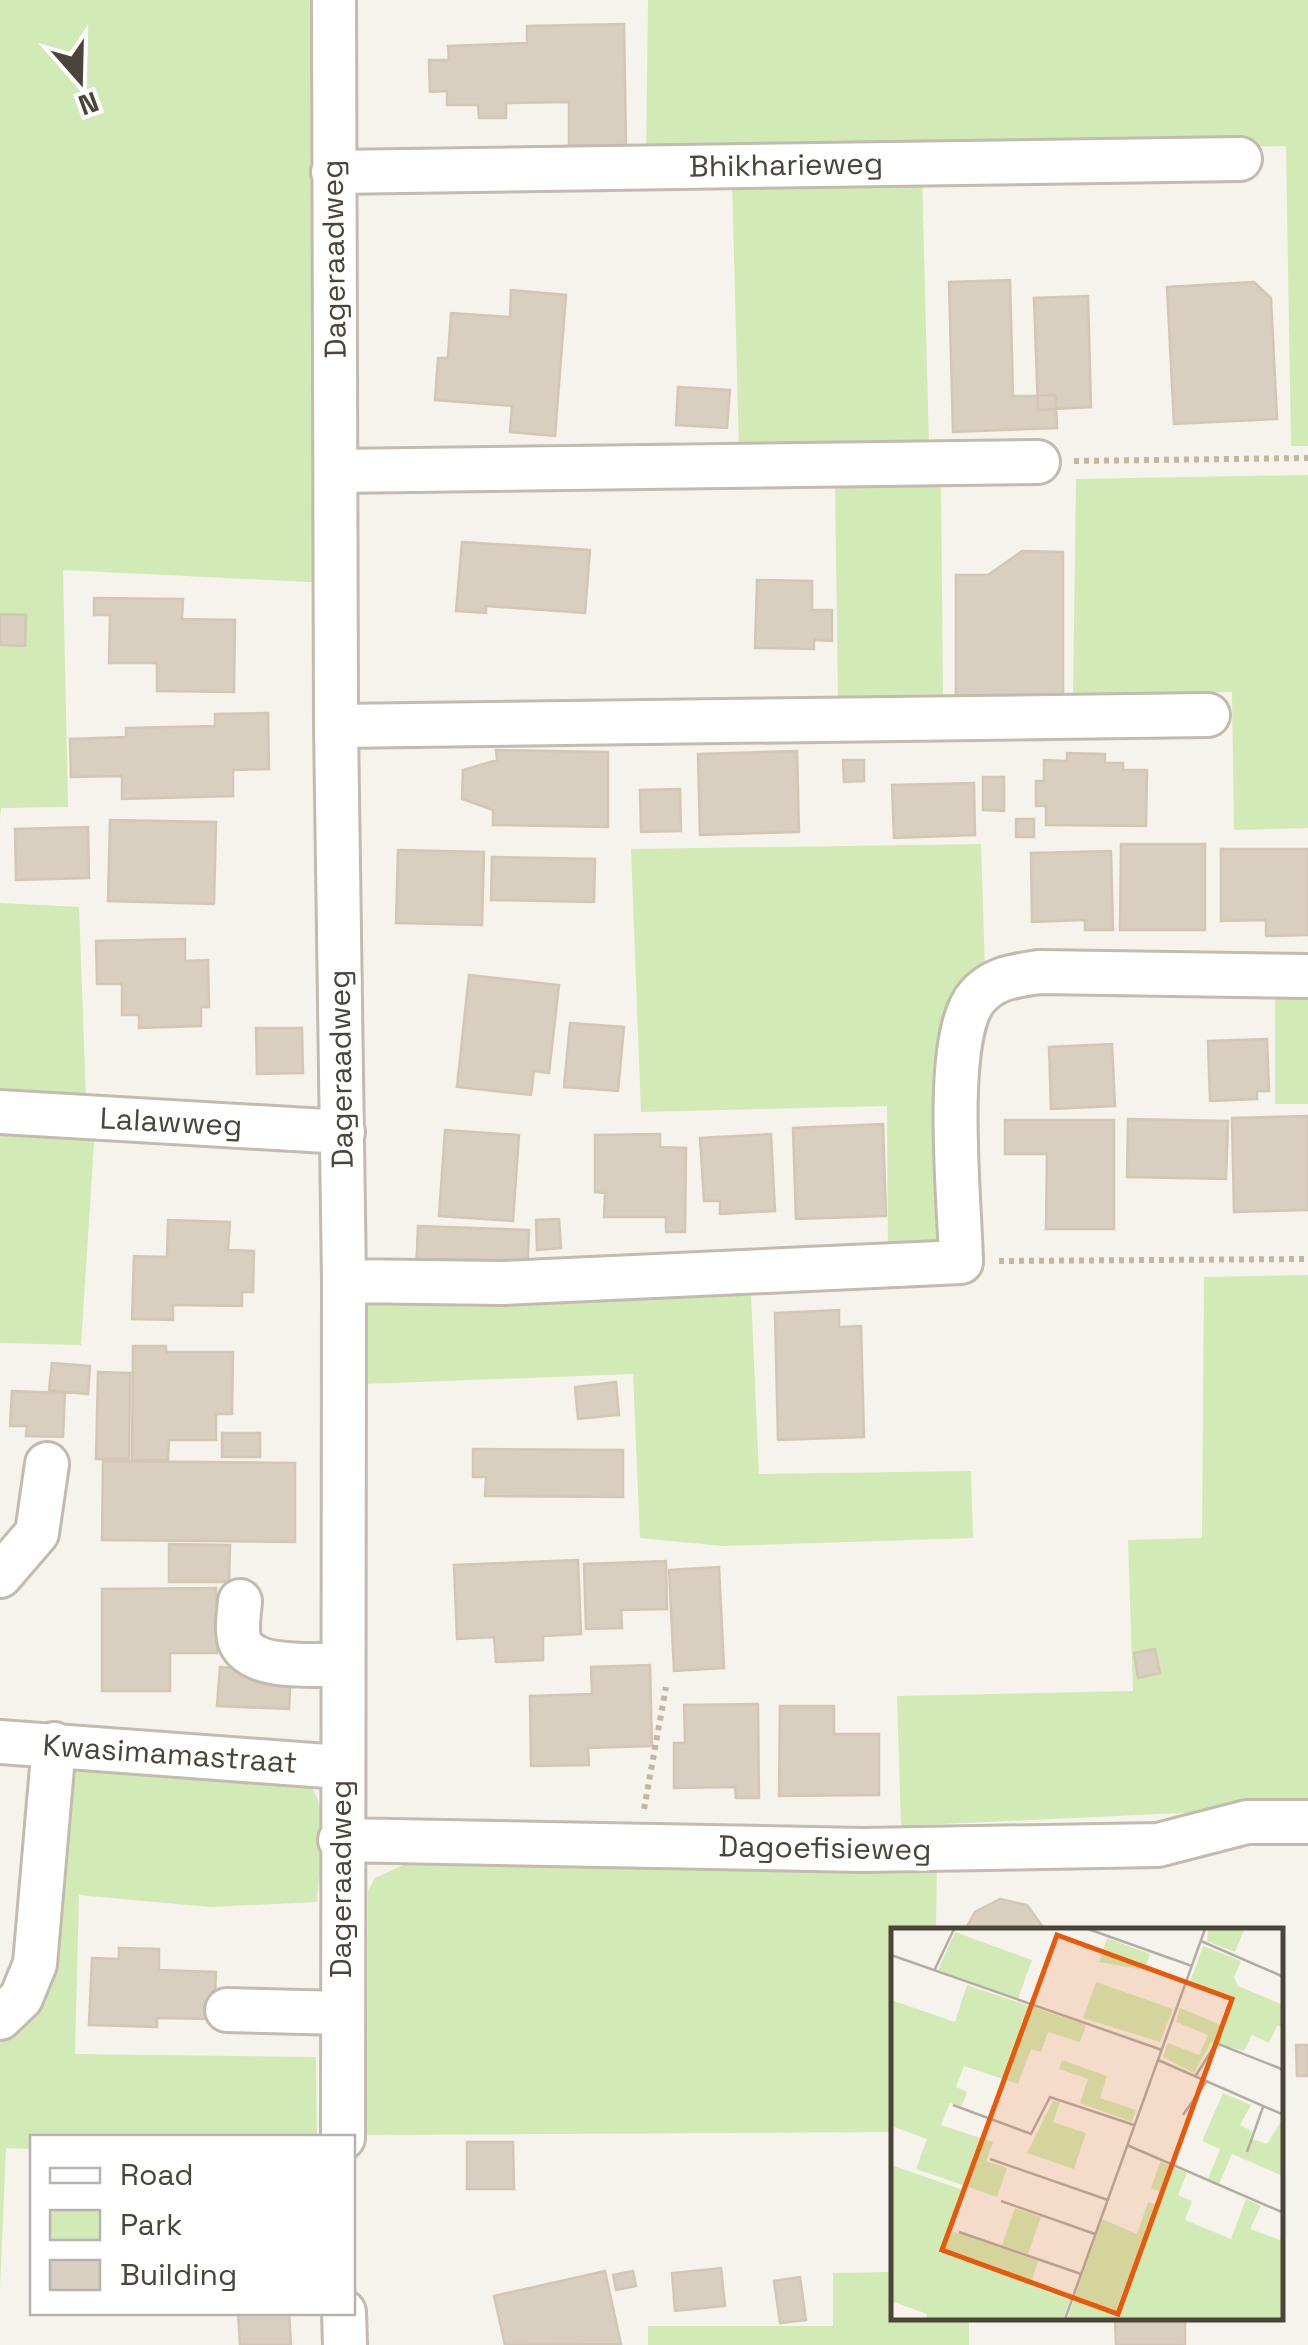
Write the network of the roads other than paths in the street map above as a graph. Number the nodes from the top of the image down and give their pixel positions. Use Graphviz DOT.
graph roads {
  1 [pos="334,0"];
  2 [pos="1240,159"];
  3 [pos="333,172"];
  4 [pos="1038,462"];
  5 [pos="336,471"];
  6 [pos="1208,715"];
  7 [pos="336,726"];
  8 [pos="1308,976"];
  9 [pos="0,1112"];
  10 [pos="343,1132"];
  11 [pos="344,1280"];
  12 [pos="47,1464"];
  13 [pos="0,1576"];
  14 [pos="240,1601"];
  15 [pos="341,1665"];
  16 [pos="0,1742"];
  17 [pos="54,1744"];
  18 [pos="340,1767"];
  19 [pos="1308,1822"];
  20 [pos="340,1840"];
  21 [pos="227,2010"];
  22 [pos="342,2013"];
  23 [pos="0,2018"];
  24 [pos="342,2135"];
  25 [pos="344,2315"];
  26 [pos="344,2345"];
  1 -- 3 [label="street, Dageraadweg"];
  2 -- 3 [label="street, Bhikharieweg"];
  3 -- 5 [label="street, Dageraadweg"];
  4 -- 5 [label="street"];
  5 -- 7 [label="street, Dageraadweg"];
  6 -- 7 [label="street"];
  7 -- 10 [label="street, Dageraadweg"];
  8 -- 11 [label="street"];
  9 -- 10 [label="street, Lalawweg"];
  10 -- 11 [label="street, Dageraadweg"];
  11 -- 15 [label="street, Dageraadweg"];
  12 -- 13 [label="street"];
  14 -- 15 [label="street"];
  15 -- 18 [label="street, Dageraadweg"];
  16 -- 17 [label="street, Kwasimamastraat"];
  17 -- 18 [label="street, Kwasimamastraat"];
  17 -- 23 [label="street"];
  18 -- 20 [label="street, Dageraadweg"];
  19 -- 20 [label="street, Dagoefisieweg"];
  20 -- 22 [label="street, Dageraadweg"];
  21 -- 22 [label="street"];
  22 -- 24 [label="street, Dageraadweg"];
  25 -- 26 [label="street"];
}
